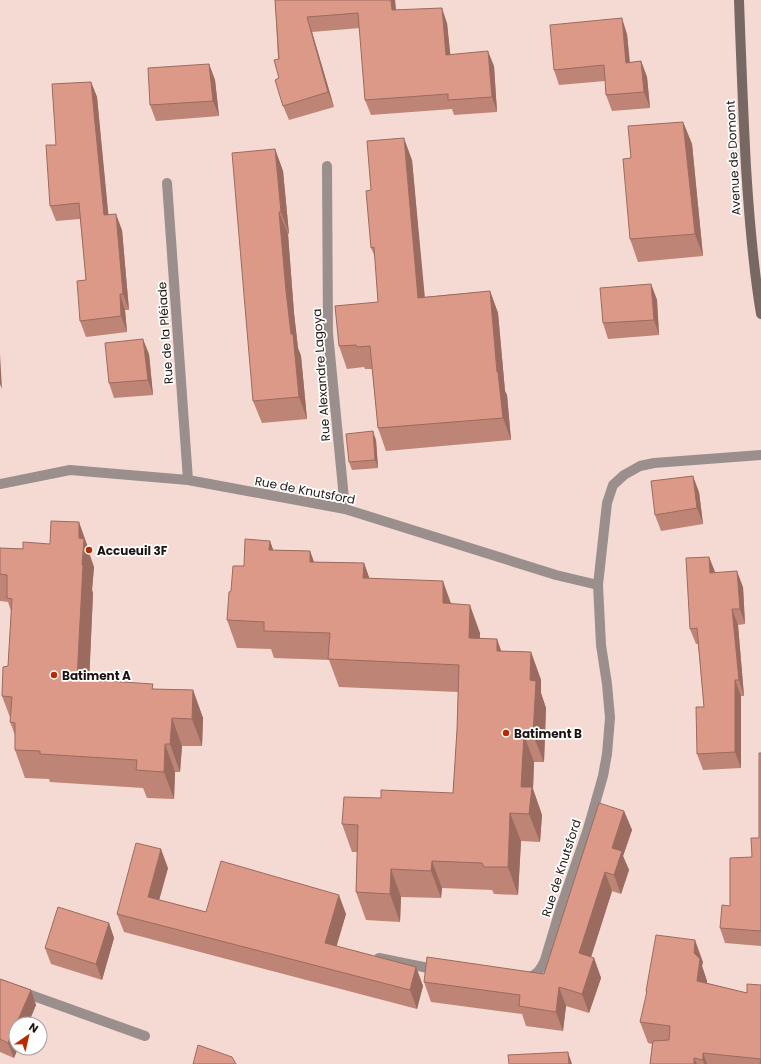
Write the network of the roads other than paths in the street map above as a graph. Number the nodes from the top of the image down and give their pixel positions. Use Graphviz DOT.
graph roads {
  1 [pos="739,0"];
  2 [pos="327,166"];
  3 [pos="167,183"];
  4 [pos="761,314"];
  5 [pos="761,454"];
  6 [pos="188,480"];
  7 [pos="0,484"];
  8 [pos="345,509"];
  9 [pos="598,585"];
  10 [pos="371,956"];
  11 [pos="444,970"];
  12 [pos="517,979"];
  13 [pos="0,984"];
  14 [pos="145,1036"];
  1 -- 4 [label="main road, Avenue de Domont"];
  2 -- 8 [label="street, Rue Alexandre Lagoya"];
  3 -- 6 [label="street, Rue de la Pléiade"];
  5 -- 9 [label="street, Rue de Knutsford"];
  6 -- 7 [label="street, Rue de Knutsford"];
  6 -- 8 [label="street, Rue de Knutsford"];
  8 -- 9 [label="street, Rue de Knutsford"];
  9 -- 12 [label="street, Rue de Knutsford"];
  10 -- 11 [label="street"];
  13 -- 14 [label="street"];
}
